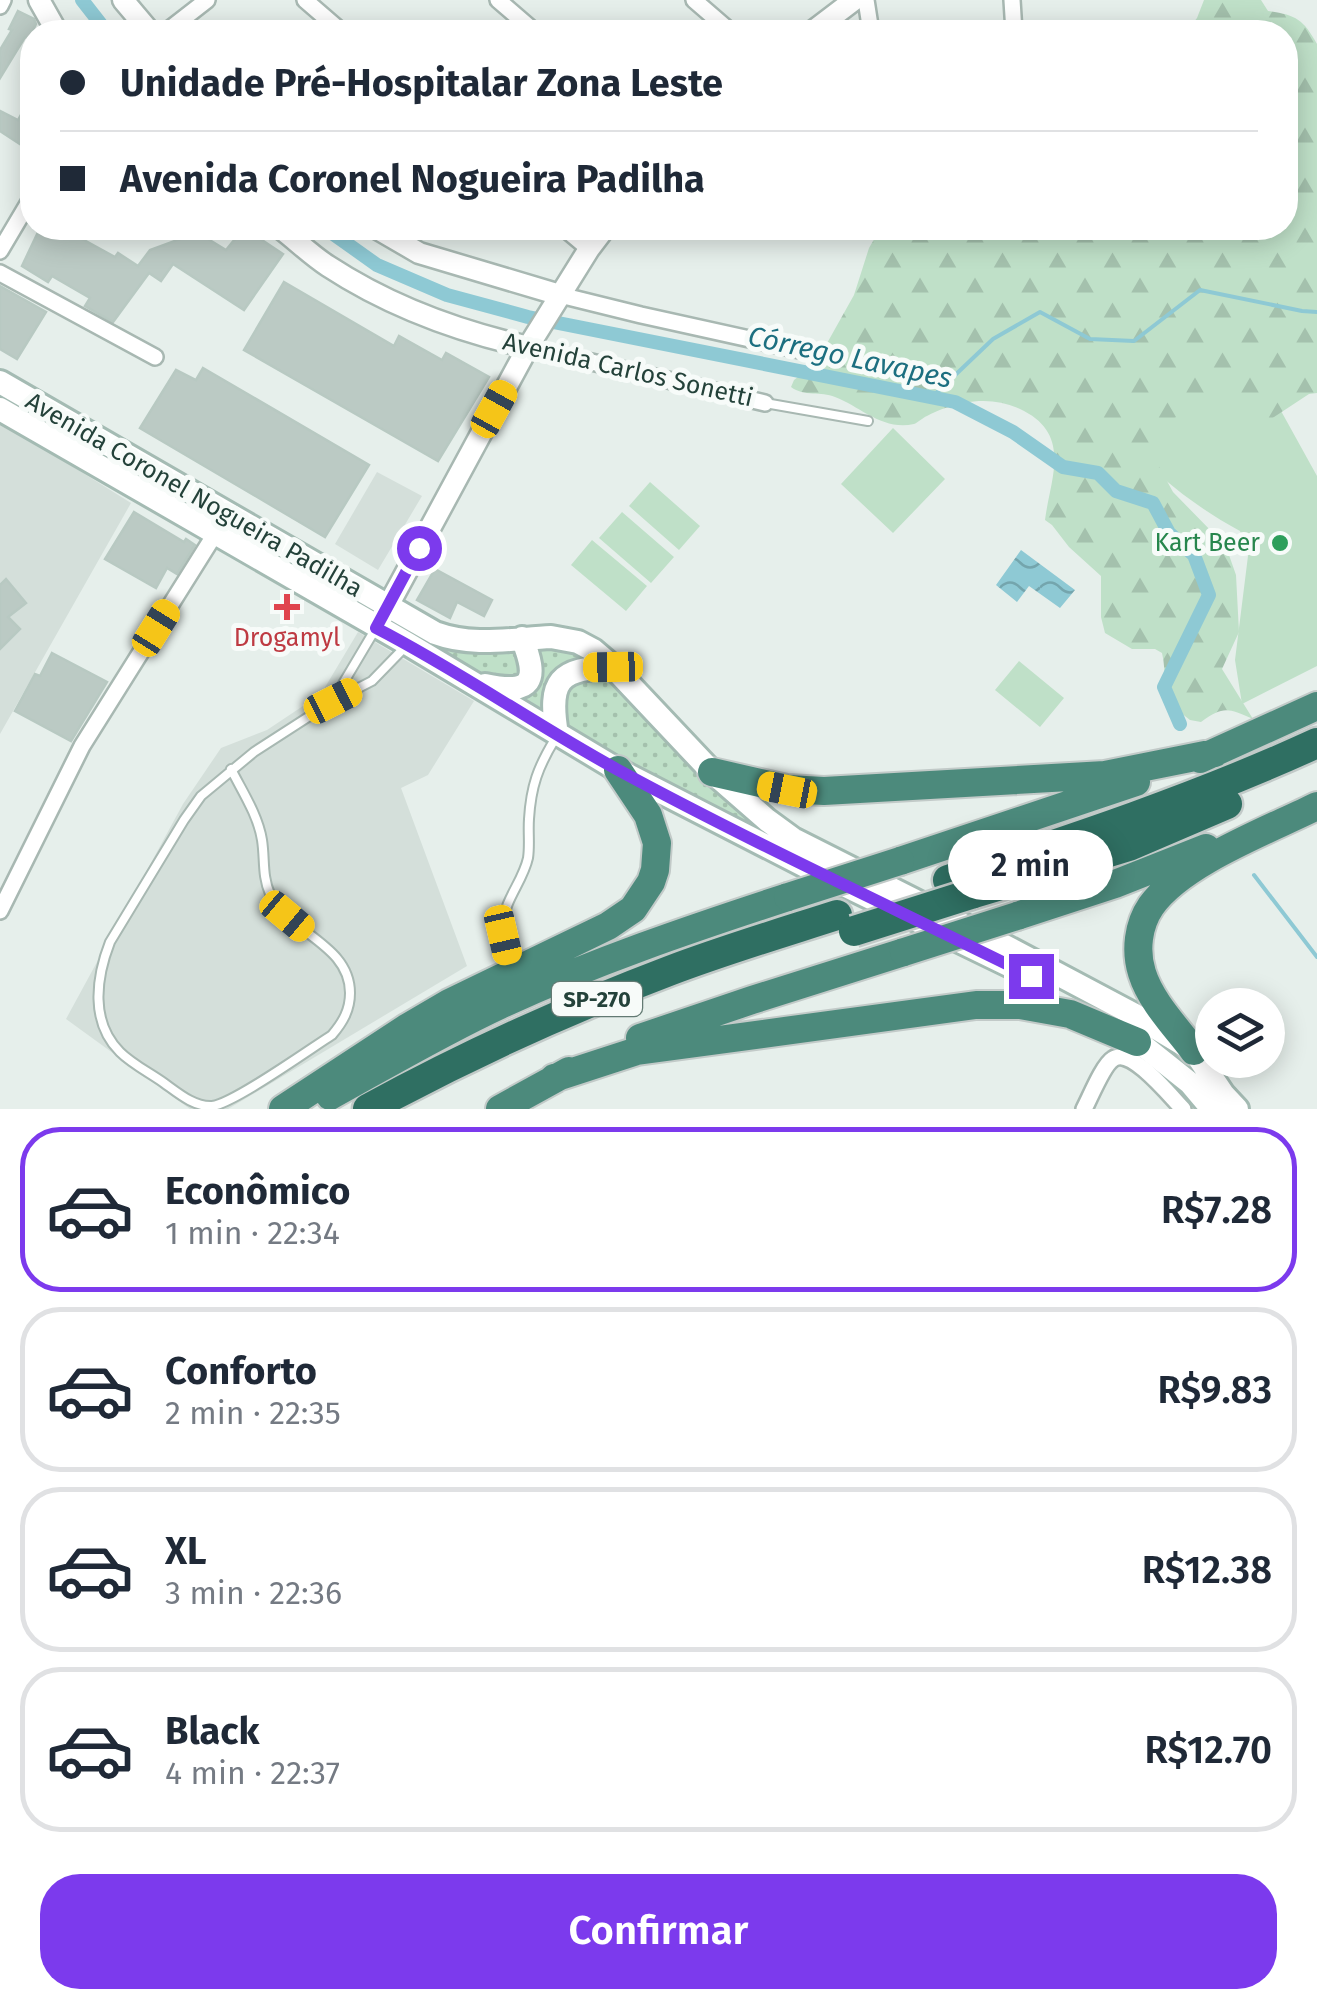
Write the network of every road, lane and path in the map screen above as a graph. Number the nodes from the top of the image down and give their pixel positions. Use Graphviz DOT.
graph roads {
  1 [pos="122,0"];
  2 [pos="208,0"];
  3 [pos="305,0"];
  4 [pos="498,0"];
  5 [pos="694,0"];
  6 [pos="854,0"];
  7 [pos="140,20"];
  8 [pos="182,20"];
  9 [pos="328,20"];
  10 [pos="521,20"];
  11 [pos="717,20"];
  12 [pos="828,20"];
  13 [pos="20,217"];
  14 [pos="295,240"];
  15 [pos="394,240"];
  16 [pos="572,240"];
  17 [pos="596,240"];
  18 [pos="0,251"];
  19 [pos="583,257"];
  20 [pos="0,273"];
  21 [pos="556,300"];
  22 [pos="641,315"];
  23 [pos="490,337"];
  24 [pos="531,342"];
  25 [pos="804,351"];
  26 [pos="155,357"];
  27 [pos="512,377"];
  28 [pos="0,382"];
  29 [pos="765,403"];
  30 [pos="0,409"];
  31 [pos="868,422"];
  32 [pos="215,534"];
  33 [pos="382,618"];
  34 [pos="522,638"];
  35 [pos="408,644"];
  36 [pos="613,667"];
  37 [pos="472,682"];
  38 [pos="333,701"];
  39 [pos="1317,706"];
  40 [pos="557,734"];
  41 [pos="1317,743"];
  42 [pos="1216,753"];
  43 [pos="1317,764"];
  44 [pos="232,769"];
  45 [pos="618,770"];
  46 [pos="712,772"];
  47 [pos="1317,803"];
  48 [pos="960,887"];
  49 [pos="0,911"];
  50 [pos="845,923"];
  51 [pos="512,973"];
  52 [pos="1128,1049"];
  53 [pos="1194,1051"];
  54 [pos="554,1078"];
  55 [pos="282,1109"];
  56 [pos="307,1109"];
  57 [pos="368,1109"];
  58 [pos="410,1109"];
  59 [pos="500,1109"];
  60 [pos="1084,1109"];
  61 [pos="1183,1109"];
  62 [pos="1212,1109"];
  63 [pos="1237,1109"];
  1 -- 7 [label="street"];
  2 -- 8 [label="street"];
  3 -- 9 [label="street"];
  4 -- 10 [label="street"];
  5 -- 11 [label="street"];
  6 -- 12 [label="street"];
  13 -- 18 [label="street"];
  14 -- 23 [label="street, Avenida Carlos Sonetti"];
  15 -- 21 [label="street"];
  16 -- 19 [label="street"];
  17 -- 19 [label="street"];
  19 -- 21 [label="street"];
  19 -- 22 [label="street"];
  20 -- 26 [label="street"];
  21 -- 22 [label="street"];
  21 -- 24 [label="street"];
  22 -- 25 [label="street"];
  23 -- 24 [label="street, Avenida Carlos Sonetti"];
  23 -- 27 [label="street, Avenida Carlos Sonetti"];
  24 -- 27 [label="street"];
  24 -- 29 [label="street, Avenida Carlos Sonetti"];
  27 -- 33 [label="street"];
  28 -- 33 [label="main road, Avenida Coronel Nogueira Padilha"];
  29 -- 31 [label="lane"];
  30 -- 32 [label="main road, Avenida Coronel Nogueira Padilha"];
  32 -- 33 [label="main road, Avenida Coronel Nogueira Padilha"];
  32 -- 49 [label="street"];
  33 -- 34 [label="main road, Avenida Coronel Nogueira Padilha"];
  33 -- 35 [label="main road, Avenida Coronel Nogueira Padilha"];
  33 -- 38 [label="lane"];
  34 -- 36 [label="main road, Avenida Coronel Nogueira Padilha"];
  34 -- 37 [label="main road"];
  35 -- 37 [label="main road, Avenida Coronel Nogueira Padilha"];
  35 -- 38 [label="lane"];
  36 -- 40 [label="main road"];
  36 -- 46 [label="main road, Avenida Coronel Nogueira Padilha"];
  37 -- 40 [label="main road, Avenida Coronel Nogueira Padilha"];
  38 -- 44 [label="lane"];
  39 -- 42 [label="highway"];
  40 -- 45 [label="main road, Avenida Coronel Nogueira Padilha"];
  40 -- 51 [label="lane"];
  41 -- 48 [label="highway, SP-270"];
  42 -- 46 [label="highway"];
  42 -- 56 [label="highway, bridge"];
  43 -- 48 [label="highway, SP-270"];
  44 -- 44 [label="lane"];
  45 -- 51 [label="highway"];
  45 -- 52 [label="main road, Avenida Coronel Nogueira Padilha"];
  46 -- 53 [label="main road, Avenida Coronel Nogueira Padilha"];
  47 -- 53 [label="highway"];
  47 -- 54 [label="highway, SP-270, bridge"];
  48 -- 50 [label="highway, SP-270"];
  50 -- 57 [label="highway, SP-270"];
  50 -- 58 [label="highway, SP-270"];
  51 -- 55 [label="highway"];
  52 -- 54 [label="highway"];
  52 -- 60 [label="street"];
  52 -- 61 [label="street"];
  52 -- 62 [label="main road, Avenida Coronel Nogueira Padilha"];
  53 -- 63 [label="main road"];
  54 -- 59 [label="highway, SP-270"];
}
